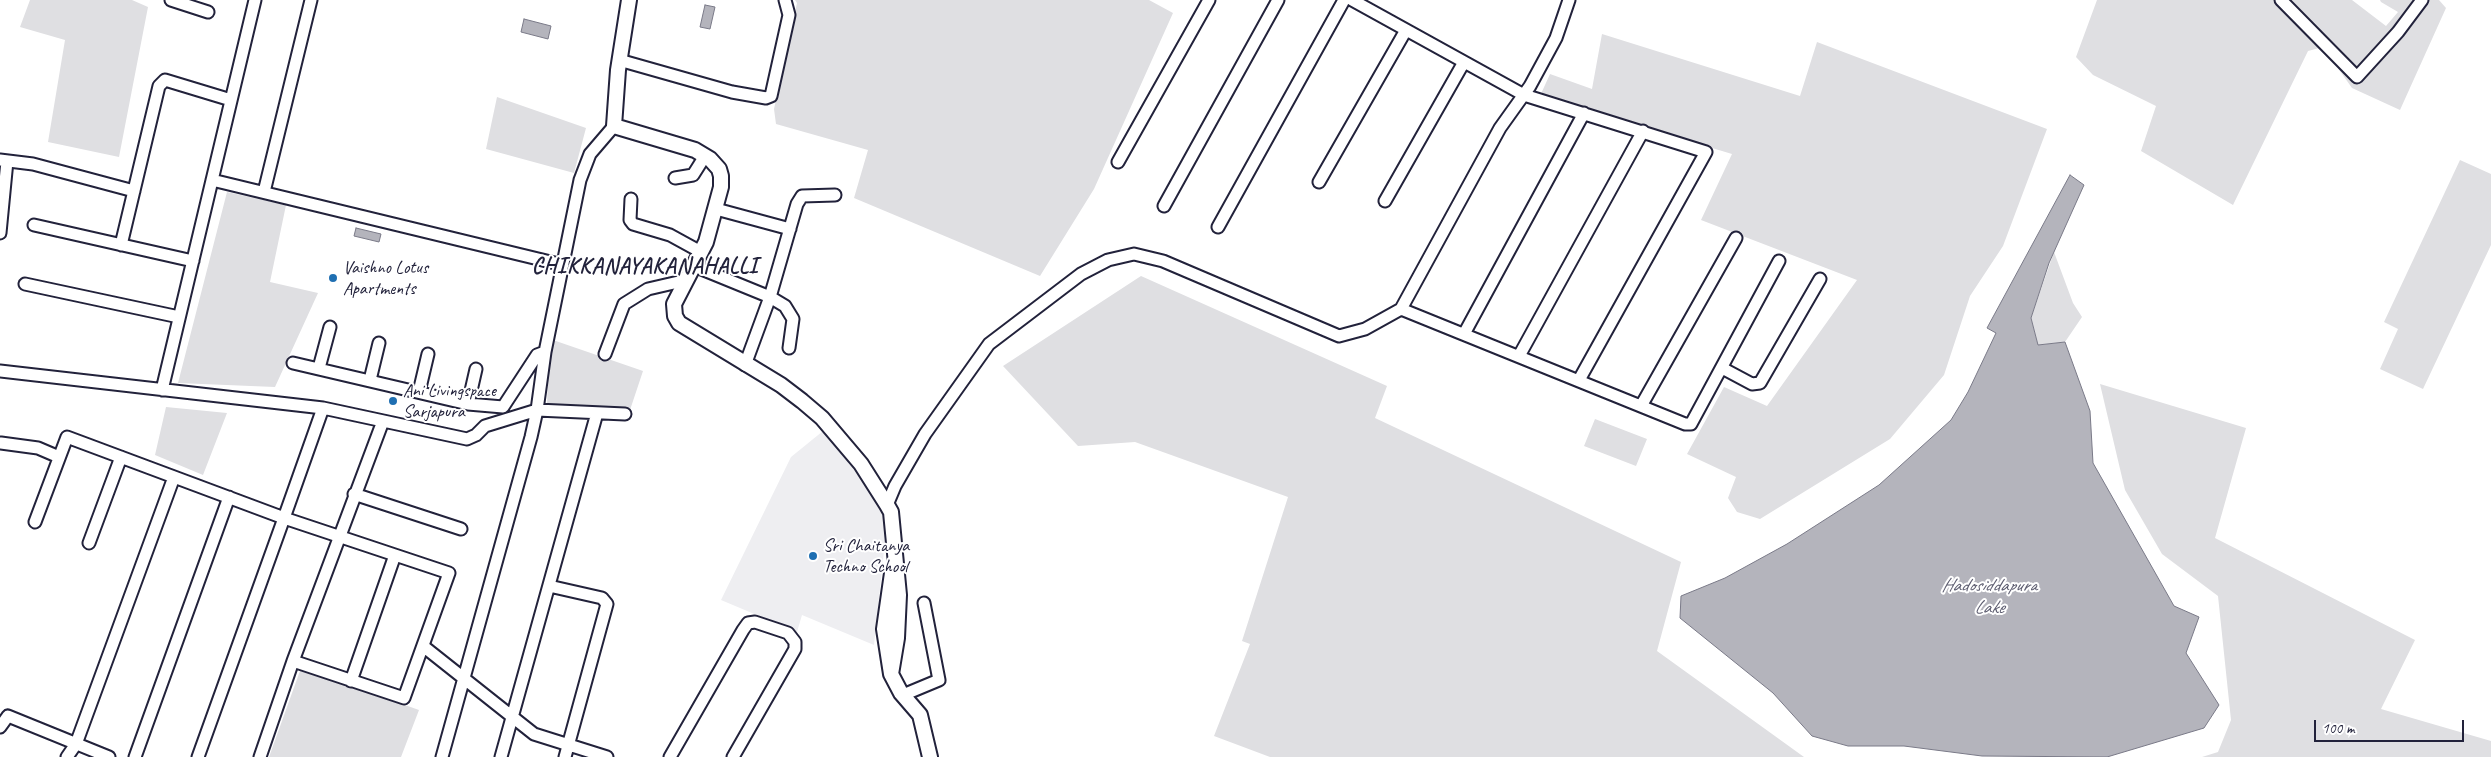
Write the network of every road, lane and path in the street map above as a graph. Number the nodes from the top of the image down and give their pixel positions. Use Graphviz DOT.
graph roads {
  1 [pos="171,0"];
  2 [pos="255,0"];
  3 [pos="311,0"];
  4 [pos="629,0"];
  5 [pos="785,0"];
  6 [pos="1209,0"];
  7 [pos="1278,0"];
  8 [pos="1344,0"];
  9 [pos="1352,0"];
  10 [pos="1568,0"];
  11 [pos="2281,0"];
  12 [pos="2422,0"];
  13 [pos="186,2"];
  14 [pos="208,12"];
  15 [pos="1406,30"];
  16 [pos="619,60"];
  17 [pos="1464,62"];
  18 [pos="1524,95"];
  19 [pos="231,100"];
  20 [pos="1584,113"];
  21 [pos="614,126"];
  22 [pos="1643,131"];
  23 [pos="705,156"];
  24 [pos="4,161"];
  25 [pos="1118,162"];
  26 [pos="675,178"];
  27 [pos="212,180"];
  28 [pos="1319,182"];
  29 [pos="134,191"];
  30 [pos="264,192"];
  31 [pos="835,195"];
  32 [pos="631,199"];
  33 [pos="1385,201"];
  34 [pos="1164,206"];
  35 [pos="716,209"];
  36 [pos="34,225"];
  37 [pos="1218,227"];
  38 [pos="790,229"];
  39 [pos="0,233"];
  40 [pos="1736,238"];
  41 [pos="121,245"];
  42 [pos="701,252"];
  43 [pos="1779,260"];
  44 [pos="192,261"];
  45 [pos="563,265"];
  46 [pos="694,266"];
  47 [pos="1820,279"];
  48 [pos="687,280"];
  49 [pos="24,284"];
  50 [pos="770,297"];
  51 [pos="1401,309"];
  52 [pos="179,317"];
  53 [pos="330,327"];
  54 [pos="1464,334"];
  55 [pos="380,343"];
  56 [pos="789,348"];
  57 [pos="545,352"];
  58 [pos="428,354"];
  59 [pos="605,354"];
  60 [pos="1518,356"];
  61 [pos="293,363"];
  62 [pos="745,364"];
  63 [pos="318,368"];
  64 [pos="1722,368"];
  65 [pos="476,369"];
  66 [pos="0,371"];
  67 [pos="370,380"];
  68 [pos="1579,380"];
  69 [pos="162,390"];
  70 [pos="419,392"];
  71 [pos="468,404"];
  72 [pos="1641,406"];
  73 [pos="323,408"];
  74 [pos="537,410"];
  75 [pos="597,413"];
  76 [pos="625,414"];
  77 [pos="383,420"];
  78 [pos="0,442"];
  79 [pos="0,455"];
  80 [pos="59,457"];
  81 [pos="120,457"];
  82 [pos="174,477"];
  83 [pos="354,494"];
  84 [pos="229,497"];
  85 [pos="887,505"];
  86 [pos="284,518"];
  87 [pos="35,522"];
  88 [pos="461,529"];
  89 [pos="339,536"];
  90 [pos="89,543"];
  91 [pos="395,555"];
  92 [pos="549,586"];
  93 [pos="924,603"];
  94 [pos="423,646"];
  95 [pos="293,661"];
  96 [pos="464,679"];
  97 [pos="351,681"];
  98 [pos="903,695"];
  99 [pos="512,717"];
  100 [pos="0,727"];
  101 [pos="76,744"];
  102 [pos="568,745"];
  103 [pos="70,756"];
  104 [pos="109,757"];
  105 [pos="135,757"];
  106 [pos="198,757"];
  107 [pos="260,757"];
  108 [pos="442,757"];
  109 [pos="501,757"];
  110 [pos="565,757"];
  111 [pos="607,757"];
  112 [pos="670,757"];
  113 [pos="733,757"];
  114 [pos="930,757"];
  1 -- 13 [label="street"];
  2 -- 19 [label="street"];
  3 -- 30 [label="street"];
  4 -- 16 [label="main road"];
  5 -- 16 [label="street"];
  6 -- 25 [label="street"];
  7 -- 34 [label="street"];
  8 -- 37 [label="street"];
  9 -- 15 [label="street"];
  10 -- 18 [label="street"];
  11 -- 12 [label="street"];
  13 -- 14 [label="street"];
  15 -- 17 [label="street"];
  15 -- 28 [label="street"];
  16 -- 21 [label="main road"];
  17 -- 18 [label="street"];
  17 -- 33 [label="street"];
  18 -- 20 [label="street"];
  18 -- 51 [label="street"];
  19 -- 27 [label="street"];
  19 -- 29 [label="street"];
  20 -- 22 [label="street"];
  20 -- 54 [label="street"];
  21 -- 23 [label="main road"];
  21 -- 45 [label="street"];
  22 -- 60 [label="street"];
  22 -- 68 [label="street"];
  23 -- 26 [label="street"];
  23 -- 35 [label="main road"];
  24 -- 29 [label="street"];
  24 -- 39 [label="street"];
  27 -- 30 [label="street"];
  27 -- 44 [label="street"];
  29 -- 41 [label="street"];
  30 -- 45 [label="street"];
  31 -- 38 [label="street"];
  32 -- 42 [label="street"];
  35 -- 38 [label="street"];
  35 -- 42 [label="main road"];
  36 -- 41 [label="street"];
  38 -- 50 [label="street"];
  40 -- 72 [label="street"];
  41 -- 44 [label="street"];
  42 -- 46 [label="main road"];
  43 -- 64 [label="street"];
  44 -- 52 [label="street"];
  45 -- 57 [label="street"];
  46 -- 48 [label="main road"];
  46 -- 50 [label="street"];
  47 -- 64 [label="street"];
  48 -- 59 [label="street"];
  48 -- 62 [label="main road"];
  49 -- 52 [label="street"];
  50 -- 56 [label="street"];
  50 -- 62 [label="street"];
  51 -- 54 [label="street"];
  51 -- 85 [label="street"];
  52 -- 69 [label="street"];
  53 -- 63 [label="street"];
  54 -- 60 [label="street"];
  55 -- 67 [label="street"];
  57 -- 71 [label="street"];
  57 -- 74 [label="street"];
  58 -- 70 [label="street"];
  60 -- 68 [label="street"];
  61 -- 63 [label="street"];
  62 -- 85 [label="main road"];
  63 -- 67 [label="street"];
  64 -- 72 [label="street"];
  65 -- 71 [label="street"];
  66 -- 69 [label="street"];
  67 -- 70 [label="street"];
  68 -- 72 [label="street"];
  69 -- 73 [label="street"];
  70 -- 71 [label="street"];
  73 -- 77 [label="street"];
  73 -- 86 [label="street"];
  74 -- 75 [label="street"];
  74 -- 77 [label="street"];
  74 -- 96 [label="street"];
  75 -- 76 [label="street"];
  75 -- 92 [label="street"];
  77 -- 83 [label="street"];
  78 -- 79 [label="street"];
  78 -- 80 [label="street"];
  80 -- 81 [label="street"];
  80 -- 87 [label="street"];
  81 -- 82 [label="street"];
  81 -- 90 [label="street"];
  82 -- 84 [label="street"];
  82 -- 101 [label="street"];
  83 -- 88 [label="street"];
  83 -- 89 [label="street"];
  84 -- 86 [label="street"];
  84 -- 105 [label="street"];
  85 -- 98 [label="main road"];
  86 -- 89 [label="street"];
  86 -- 106 [label="street"];
  89 -- 91 [label="street"];
  89 -- 95 [label="street"];
  91 -- 94 [label="street"];
  91 -- 97 [label="street"];
  92 -- 99 [label="street"];
  92 -- 102 [label="street"];
  93 -- 98 [label="street"];
  94 -- 96 [label="street"];
  94 -- 97 [label="street"];
  95 -- 97 [label="street"];
  95 -- 107 [label="street"];
  96 -- 99 [label="street"];
  96 -- 108 [label="street"];
  98 -- 114 [label="main road"];
  99 -- 102 [label="street"];
  99 -- 109 [label="street"];
  100 -- 101 [label="street"];
  101 -- 103 [label="street"];
  101 -- 104 [label="street"];
  102 -- 110 [label="street"];
  102 -- 111 [label="street"];
  112 -- 113 [label="street"];
}
